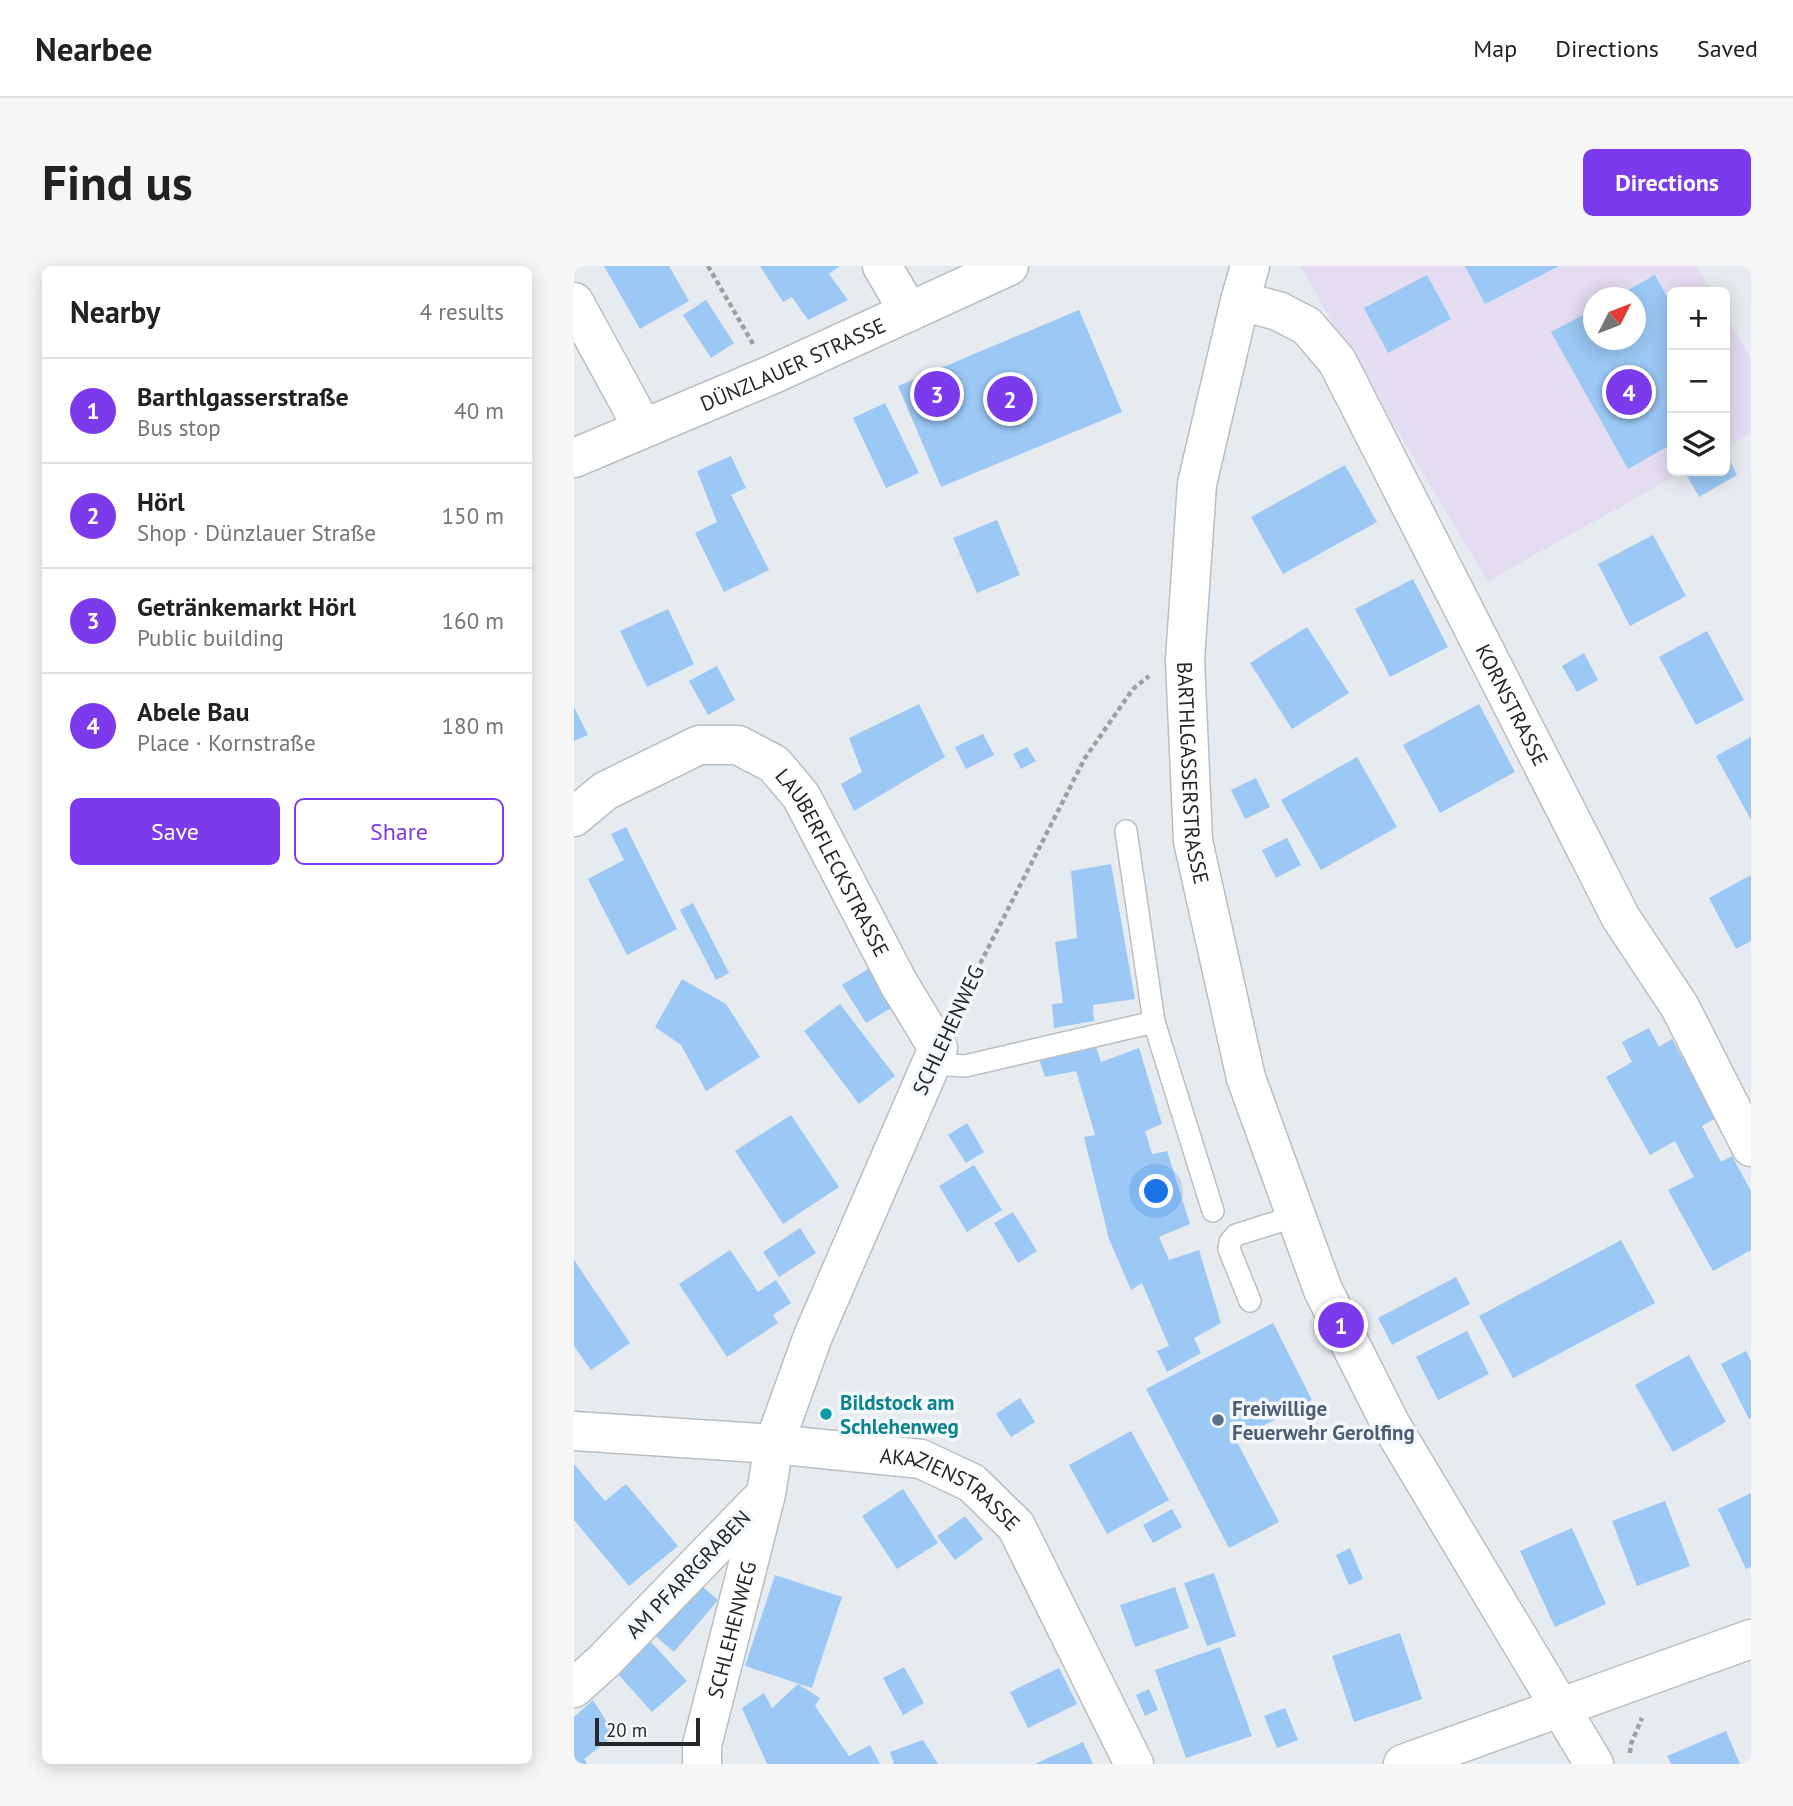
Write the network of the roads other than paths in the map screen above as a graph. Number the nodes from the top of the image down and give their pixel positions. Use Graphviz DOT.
graph roads {
  1 [pos="882,266"];
  2 [pos="1009,266"];
  3 [pos="1245,284"];
  4 [pos="574,302"];
  5 [pos="909,312"];
  6 [pos="643,428"];
  7 [pos="574,458"];
  8 [pos="574,817"];
  9 [pos="1126,831"];
  10 [pos="1154,1022"];
  11 [pos="934,1056"];
  12 [pos="1751,1147"];
  13 [pos="1213,1211"];
  14 [pos="1296,1216"];
  15 [pos="1250,1301"];
  16 [pos="574,1431"];
  17 [pos="774,1444"];
  18 [pos="766,1494"];
  19 [pos="1751,1639"];
  20 [pos="574,1688"];
  21 [pos="1562,1707"];
  22 [pos="702,1764"];
  23 [pos="1134,1764"];
  24 [pos="1403,1764"];
  25 [pos="1594,1764"];
  1 -- 5 [label="street"];
  2 -- 5 [label="street, DÜNZLAUER STRASSE"];
  3 -- 12 [label="street, KORNSTRASSE"];
  3 -- 14 [label="street, BARTHLGASSERSTRASSE"];
  4 -- 6 [label="street"];
  5 -- 6 [label="street, DÜNZLAUER STRASSE"];
  6 -- 7 [label="street, DÜNZLAUER STRASSE"];
  8 -- 11 [label="street, LAUBERFLECKSTRASSE"];
  9 -- 10 [label="lane"];
  10 -- 11 [label="lane"];
  10 -- 13 [label="lane"];
  11 -- 17 [label="street, SCHLEHENWEG"];
  14 -- 15 [label="lane"];
  14 -- 21 [label="street, BARTHLGASSERSTRASSE"];
  16 -- 17 [label="street, AKAZIENSTRASSE"];
  17 -- 18 [label="street, AM PFARRGRABEN"];
  17 -- 23 [label="street, AKAZIENSTRASSE"];
  18 -- 20 [label="street, AM PFARRGRABEN"];
  18 -- 22 [label="street, SCHLEHENWEG"];
  19 -- 21 [label="street"];
  21 -- 24 [label="street"];
  21 -- 25 [label="street, BARTHLGASSERSTRASSE"];
}
